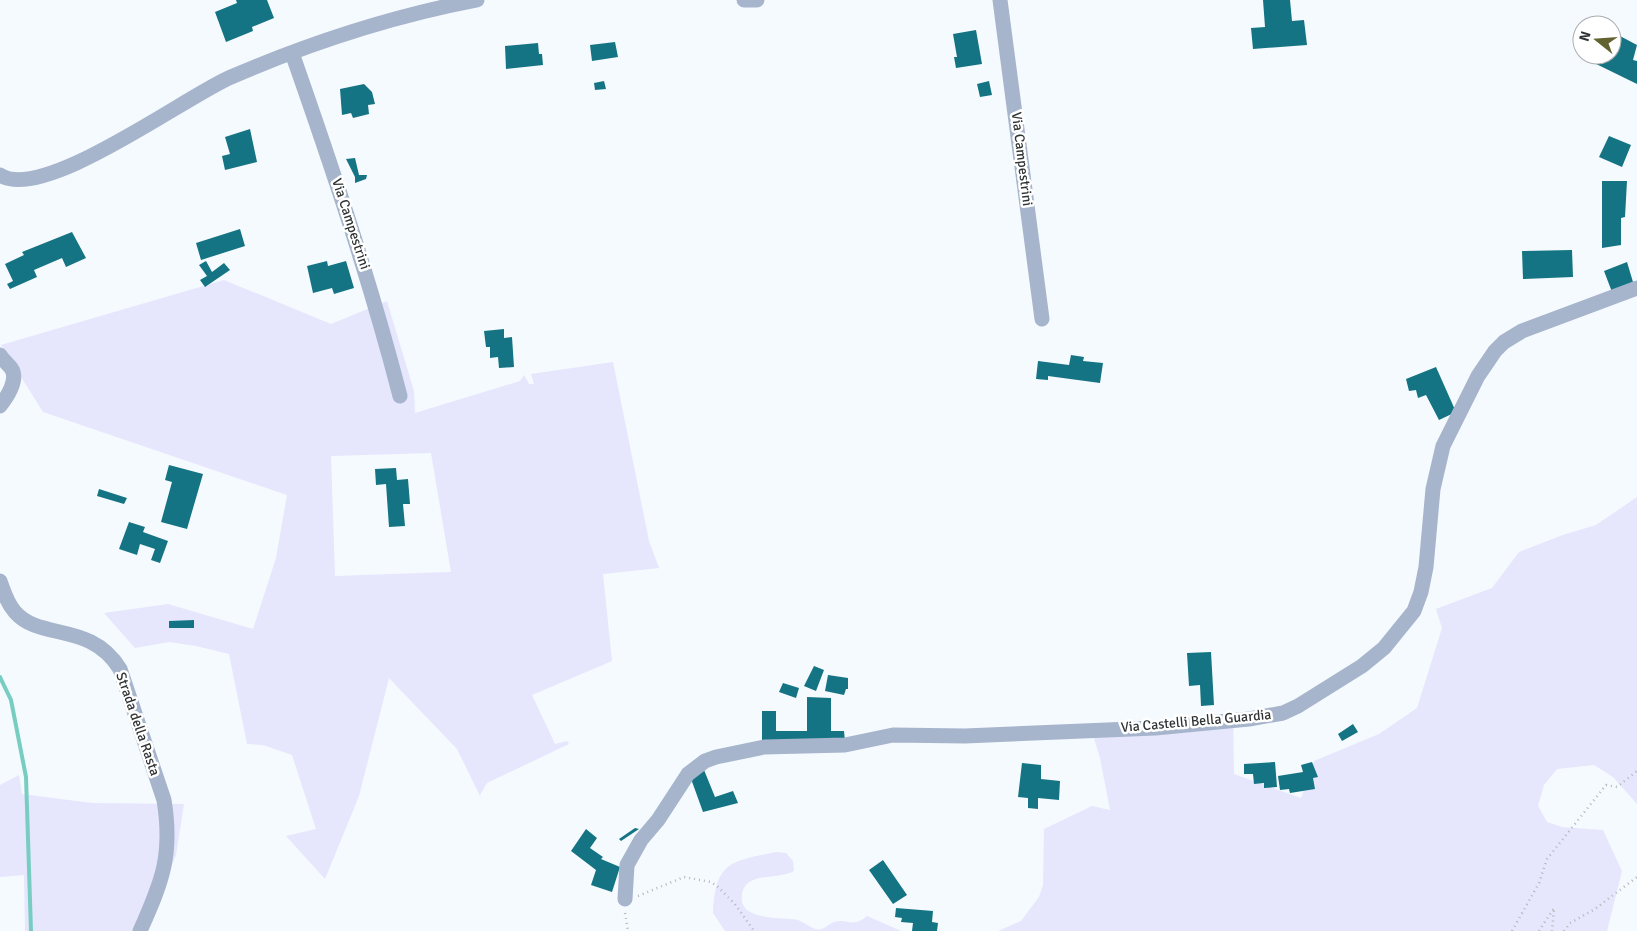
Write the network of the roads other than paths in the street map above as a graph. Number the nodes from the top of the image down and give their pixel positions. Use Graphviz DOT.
graph roads {
  1 [pos="477,0"];
  2 [pos="744,0"];
  3 [pos="758,0"];
  4 [pos="1000,0"];
  5 [pos="292,53"];
  6 [pos="2,181"];
  7 [pos="1637,288"];
  8 [pos="1042,319"];
  9 [pos="0,355"];
  10 [pos="400,396"];
  11 [pos="0,406"];
  12 [pos="0,581"];
  13 [pos="625,899"];
  14 [pos="140,931"];
  1 -- 5 [label="street"];
  2 -- 3 [label="street"];
  4 -- 8 [label="street, Via Campestrini"];
  5 -- 6 [label="street"];
  5 -- 10 [label="street, Via Campestrini"];
  7 -- 13 [label="street, Via Castelli Bella Guardia"];
  9 -- 11 [label="street"];
  12 -- 14 [label="street, Strada della Rasta"];
}
